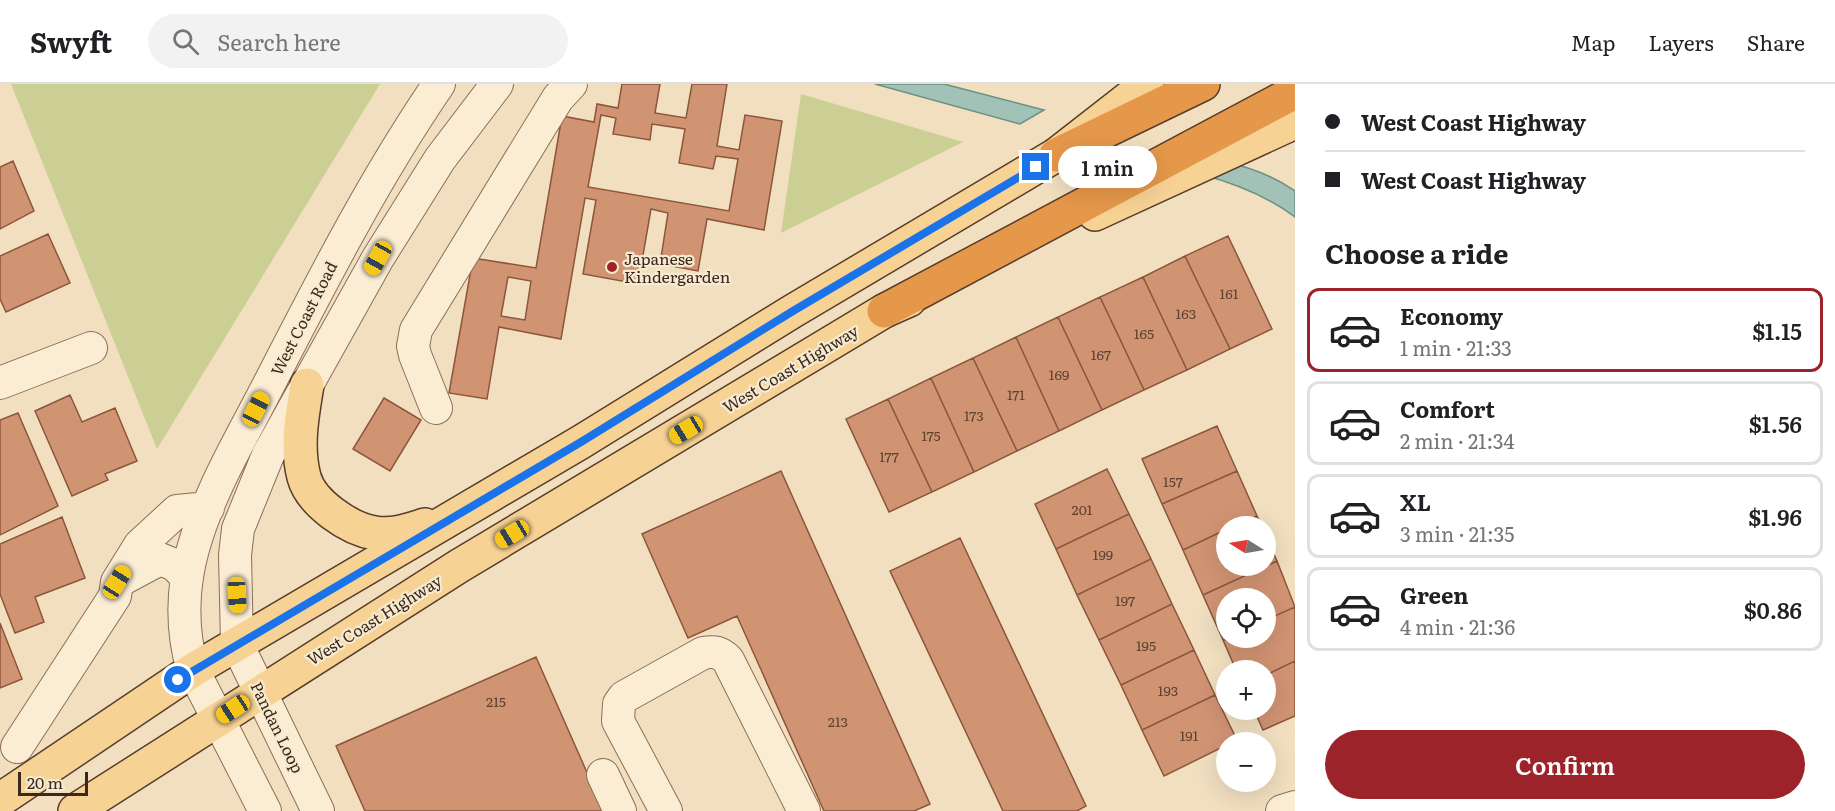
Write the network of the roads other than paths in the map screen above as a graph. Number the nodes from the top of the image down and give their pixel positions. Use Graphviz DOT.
graph roads {
  1 [pos="439,84"];
  2 [pos="497,84"];
  3 [pos="1147,84"];
  4 [pos="1203,84"];
  5 [pos="557,88"];
  6 [pos="1295,92"];
  7 [pos="1295,122"];
  8 [pos="1056,155"];
  9 [pos="884,311"];
  10 [pos="91,348"];
  11 [pos="0,383"];
  12 [pos="307,385"];
  13 [pos="436,408"];
  14 [pos="208,508"];
  15 [pos="461,513"];
  16 [pos="187,578"];
  17 [pos="117,582"];
  18 [pos="237,644"];
  19 [pos="193,670"];
  20 [pos="260,691"];
  21 [pos="219,718"];
  22 [pos="17,747"];
  23 [pos="603,775"];
  24 [pos="0,800"];
  25 [pos="1295,807"];
  26 [pos="75,811"];
  27 [pos="266,811"];
  28 [pos="318,811"];
  29 [pos="620,811"];
  30 [pos="666,811"];
  31 [pos="804,811"];
  32 [pos="1282,811"];
  1 -- 14 [label="street, West Coast Road"];
  2 -- 12 [label="street, West Coast Road"];
  3 -- 8 [label="main road"];
  4 -- 8 [label="highway"];
  5 -- 13 [label="street"];
  6 -- 9 [label="highway"];
  7 -- 9 [label="main road, West Coast Highway"];
  8 -- 15 [label="main road"];
  9 -- 20 [label="main road, West Coast Highway"];
  10 -- 11 [label="street"];
  12 -- 15 [label="main road"];
  12 -- 18 [label="street, West Coast Road"];
  14 -- 16 [label="street, West Coast Road"];
  14 -- 17 [label="street"];
  15 -- 18 [label="main road"];
  16 -- 17 [label="street"];
  16 -- 19 [label="street, West Coast Road"];
  17 -- 22 [label="street"];
  18 -- 19 [label="main road"];
  18 -- 20 [label="street, Pandan Loop"];
  19 -- 21 [label="street, West Coast Road"];
  19 -- 24 [label="main road"];
  20 -- 21 [label="main road, West Coast Highway"];
  20 -- 28 [label="street, Pandan Loop"];
  21 -- 26 [label="main road"];
  21 -- 27 [label="street"];
  23 -- 29 [label="street"];
  25 -- 32 [label="street"];
  30 -- 31 [label="street"];
}
